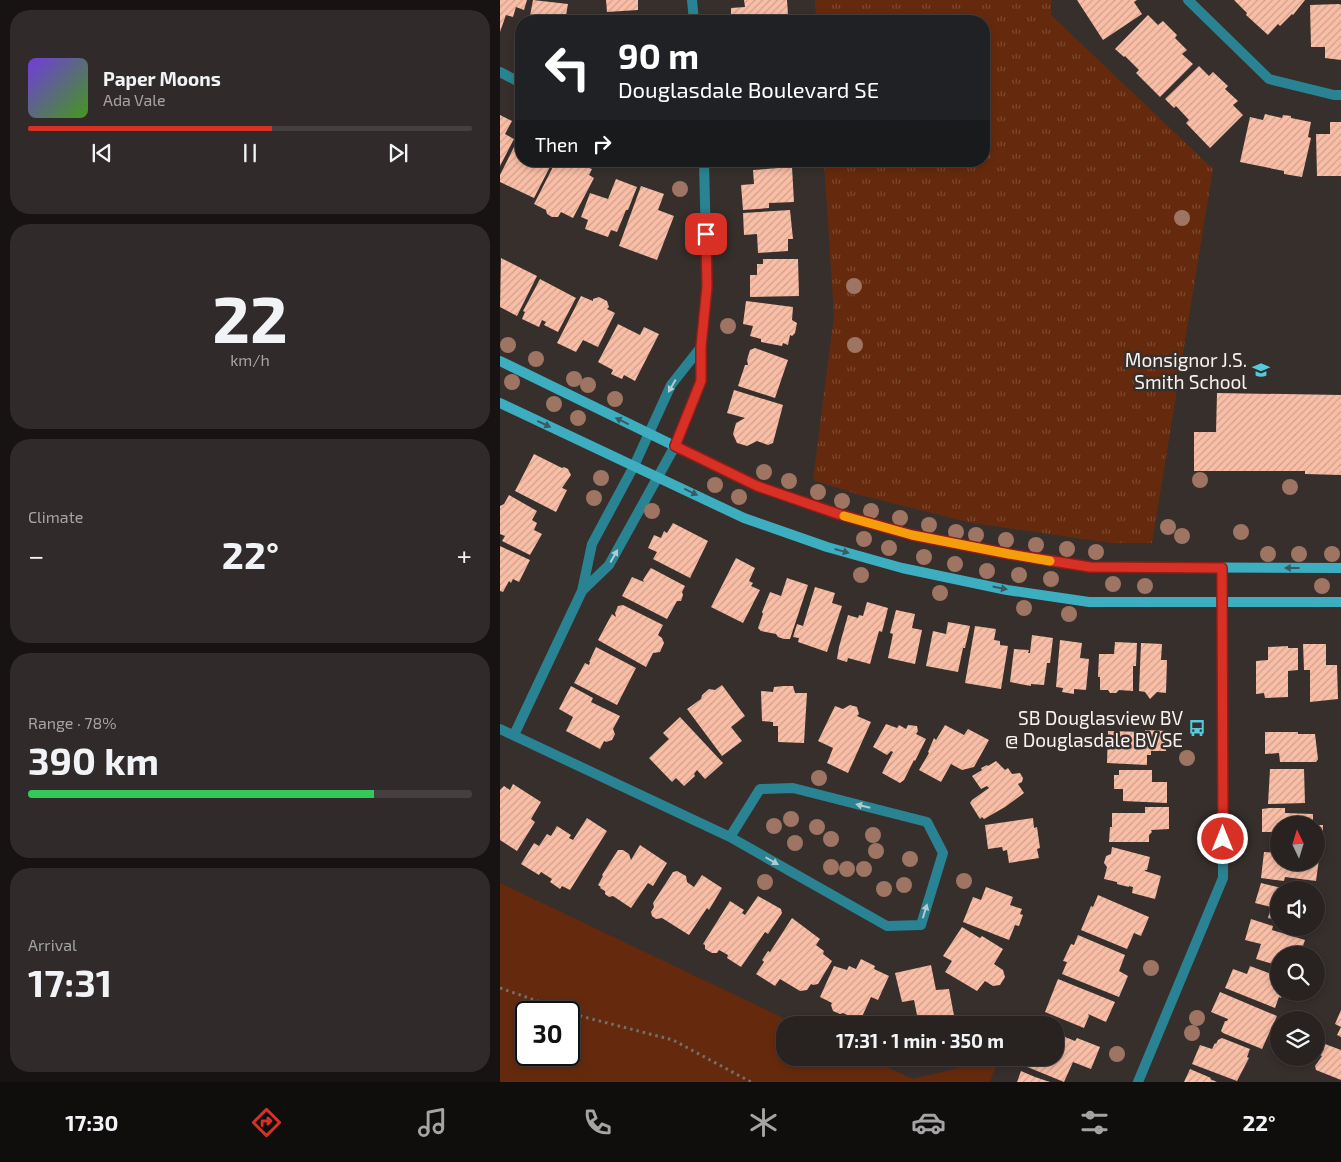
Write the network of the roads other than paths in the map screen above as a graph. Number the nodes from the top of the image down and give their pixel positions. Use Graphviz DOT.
graph roads {
  1 [pos="692,0"];
  2 [pos="1188,0"];
  3 [pos="693,15"];
  4 [pos="500,72"];
  5 [pos="515,81"];
  6 [pos="1341,95"];
  7 [pos="704,167"];
  8 [pos="701,347"];
  9 [pos="500,361"];
  10 [pos="500,403"];
  11 [pos="650,434"];
  12 [pos="675,446"];
  13 [pos="634,466"];
  14 [pos="658,476"];
  15 [pos="1222,568"];
  16 [pos="1341,568"];
  17 [pos="582,591"];
  18 [pos="1223,602"];
  19 [pos="1341,602"];
  20 [pos="500,729"];
  21 [pos="514,735"];
  22 [pos="730,837"];
  23 [pos="1138,1082"];
  1 -- 3 [label="street"];
  2 -- 6 [label="street"];
  4 -- 5 [label="street"];
  7 -- 8 [label="street"];
  8 -- 11 [label="street, one-way"];
  8 -- 12 [label="street"];
  11 -- 9 [label="street, one-way"];
  10 -- 13 [label="street, one-way"];
  11 -- 12 [label="street"];
  11 -- 13 [label="street"];
  12 -- 14 [label="street"];
  12 -- 15 [label="street"];
  13 -- 14 [label="street"];
  13 -- 17 [label="street"];
  17 -- 14 [label="street, one-way"];
  14 -- 18 [label="street, one-way"];
  16 -- 15 [label="street, one-way"];
  15 -- 18 [label="street"];
  17 -- 21 [label="street"];
  18 -- 19 [label="street"];
  18 -- 23 [label="street"];
  20 -- 21 [label="street"];
  21 -- 22 [label="street"];
  22 -- 22 [label="street, one-way"];
}
